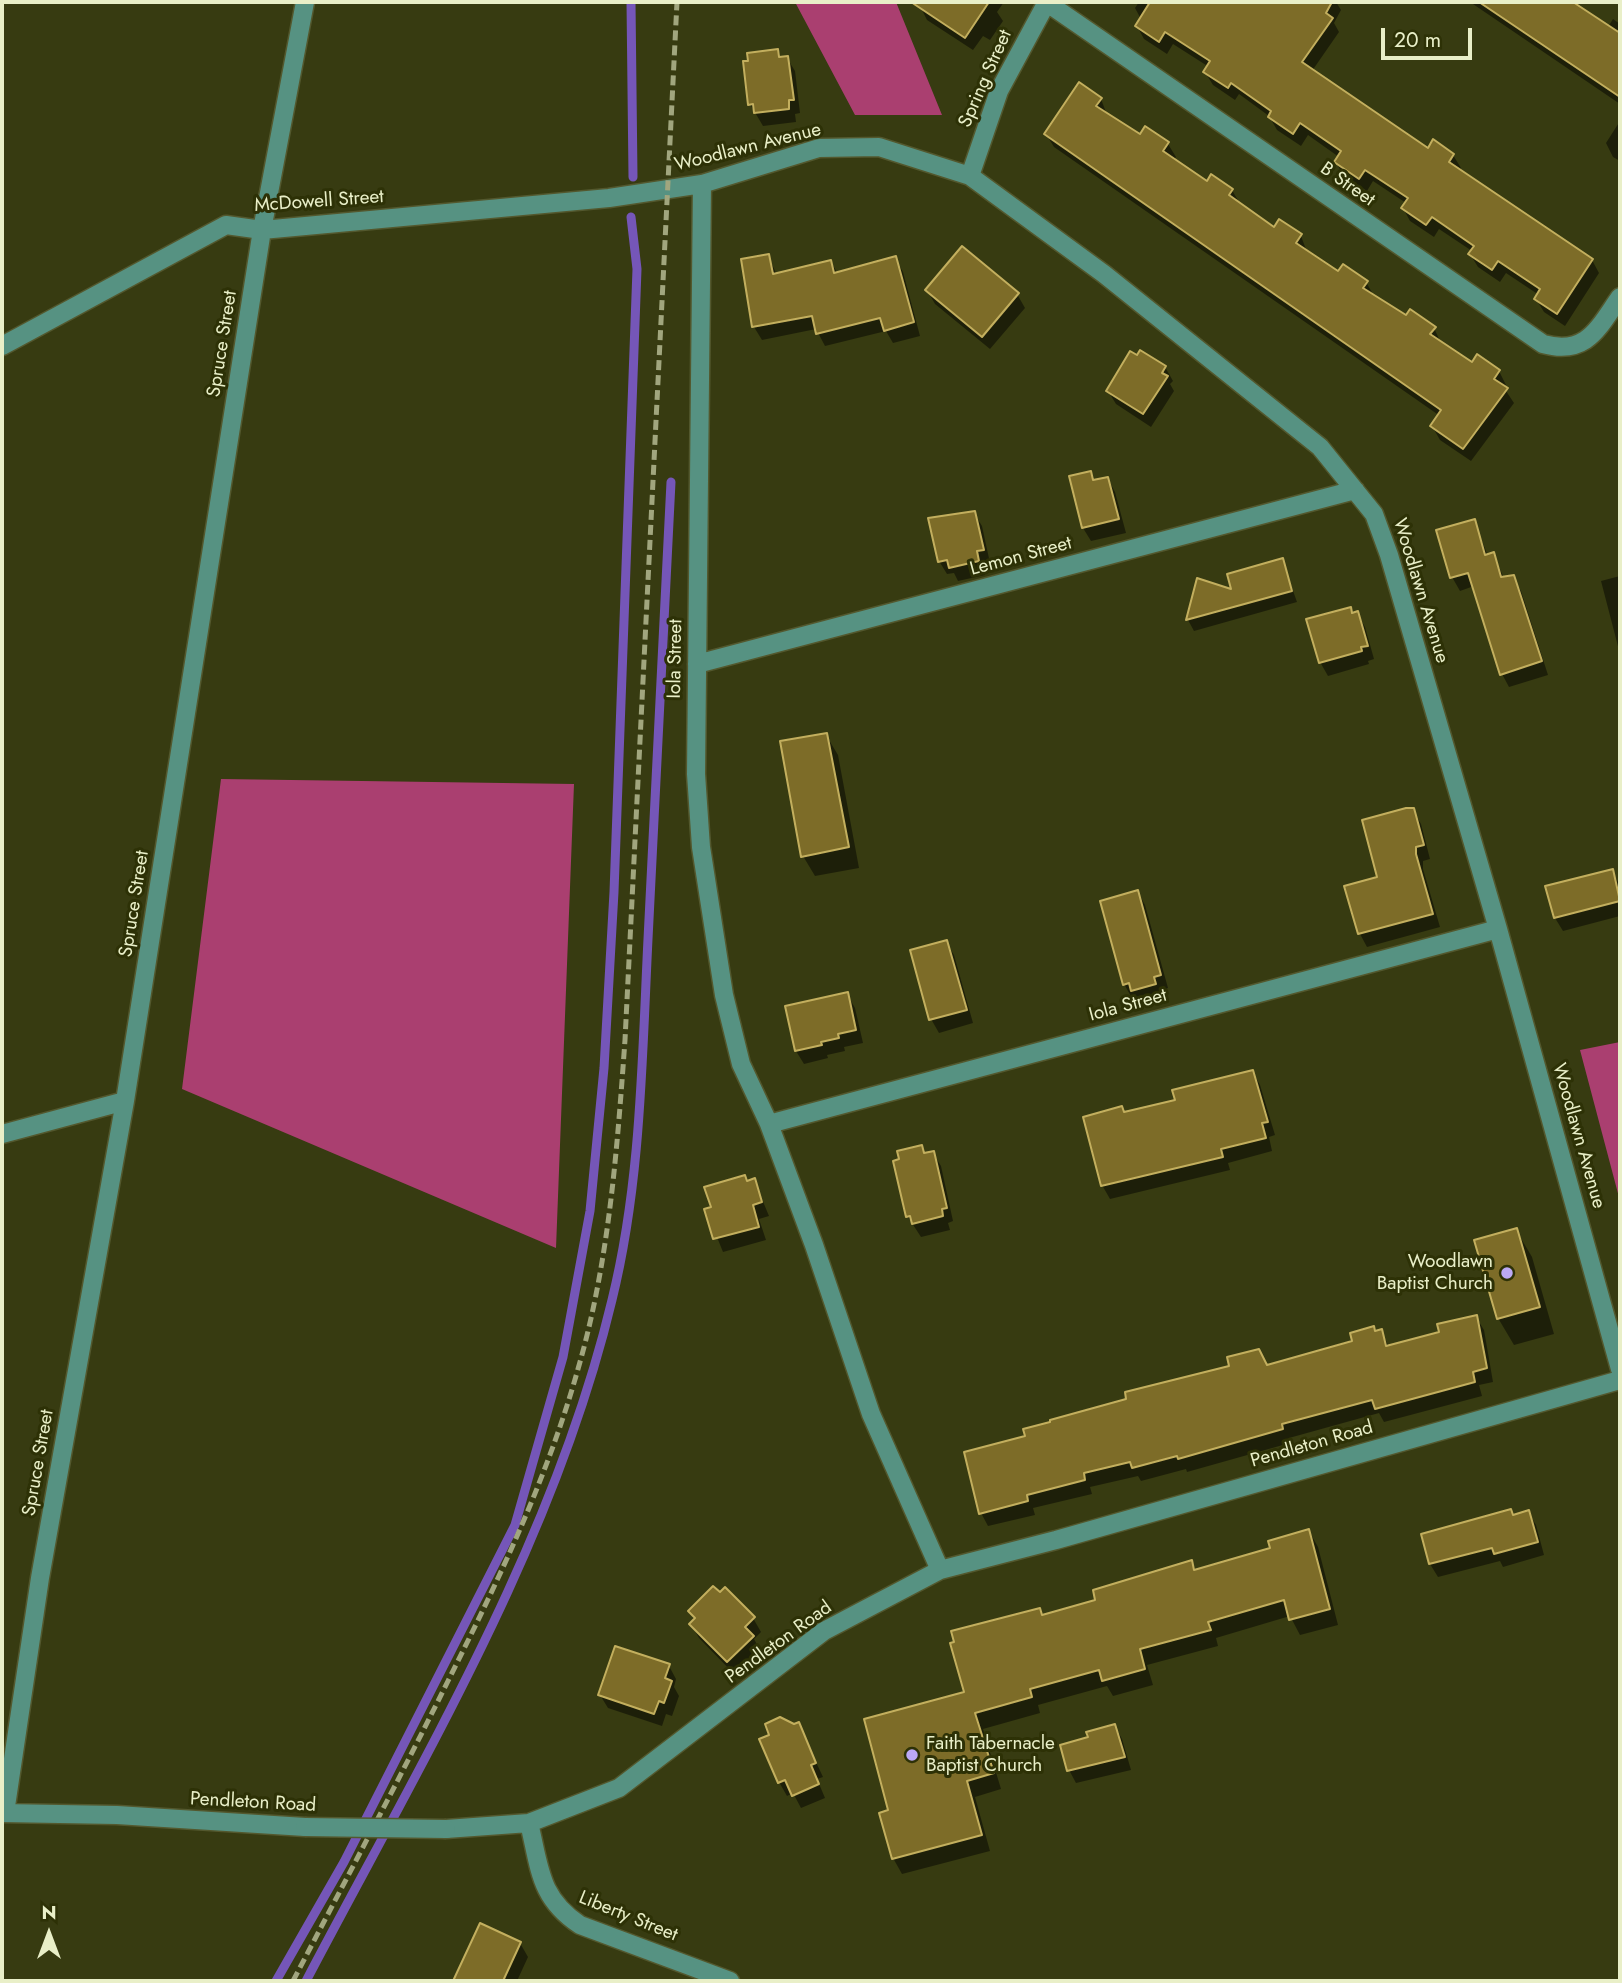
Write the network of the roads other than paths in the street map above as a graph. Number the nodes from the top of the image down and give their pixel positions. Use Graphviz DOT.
graph roads {
  1 [pos="305,2"];
  2 [pos="1046,2"];
  3 [pos="970,176"];
  4 [pos="702,184"];
  5 [pos="668,189"];
  6 [pos="262,230"];
  7 [pos="1620,297"];
  8 [pos="2,346"];
  9 [pos="1355,490"];
  10 [pos="697,664"];
  11 [pos="1498,929"];
  12 [pos="125,1101"];
  13 [pos="769,1124"];
  14 [pos="2,1134"];
  15 [pos="1620,1369"];
  16 [pos="1620,1380"];
  17 [pos="940,1570"];
  18 [pos="3,1813"];
  19 [pos="529,1823"];
  20 [pos="730,1981"];
  1 -- 6 [label="street, Spruce Street"];
  2 -- 3 [label="street, Spring Street"];
  2 -- 7 [label="street, B Street"];
  3 -- 4 [label="street, Woodlawn Avenue"];
  3 -- 9 [label="street, Woodlawn Avenue"];
  4 -- 5 [label="street, Woodlawn Avenue"];
  4 -- 10 [label="street, Iola Street"];
  5 -- 6 [label="street, McDowell Street"];
  6 -- 8 [label="street, McDowell Street"];
  6 -- 12 [label="street, Spruce Street"];
  9 -- 10 [label="street, Lemon Street"];
  9 -- 11 [label="street, Woodlawn Avenue"];
  10 -- 13 [label="street, Iola Street"];
  11 -- 13 [label="street, Iola Street"];
  11 -- 15 [label="street, Woodlawn Avenue"];
  12 -- 14 [label="street"];
  12 -- 18 [label="street, Spruce Street"];
  13 -- 17 [label="street, Iola Street"];
  16 -- 17 [label="street, Pendleton Road"];
  17 -- 19 [label="street, Pendleton Road"];
  18 -- 19 [label="street, Pendleton Road, bridge"];
  19 -- 20 [label="street, Liberty Street"];
}
